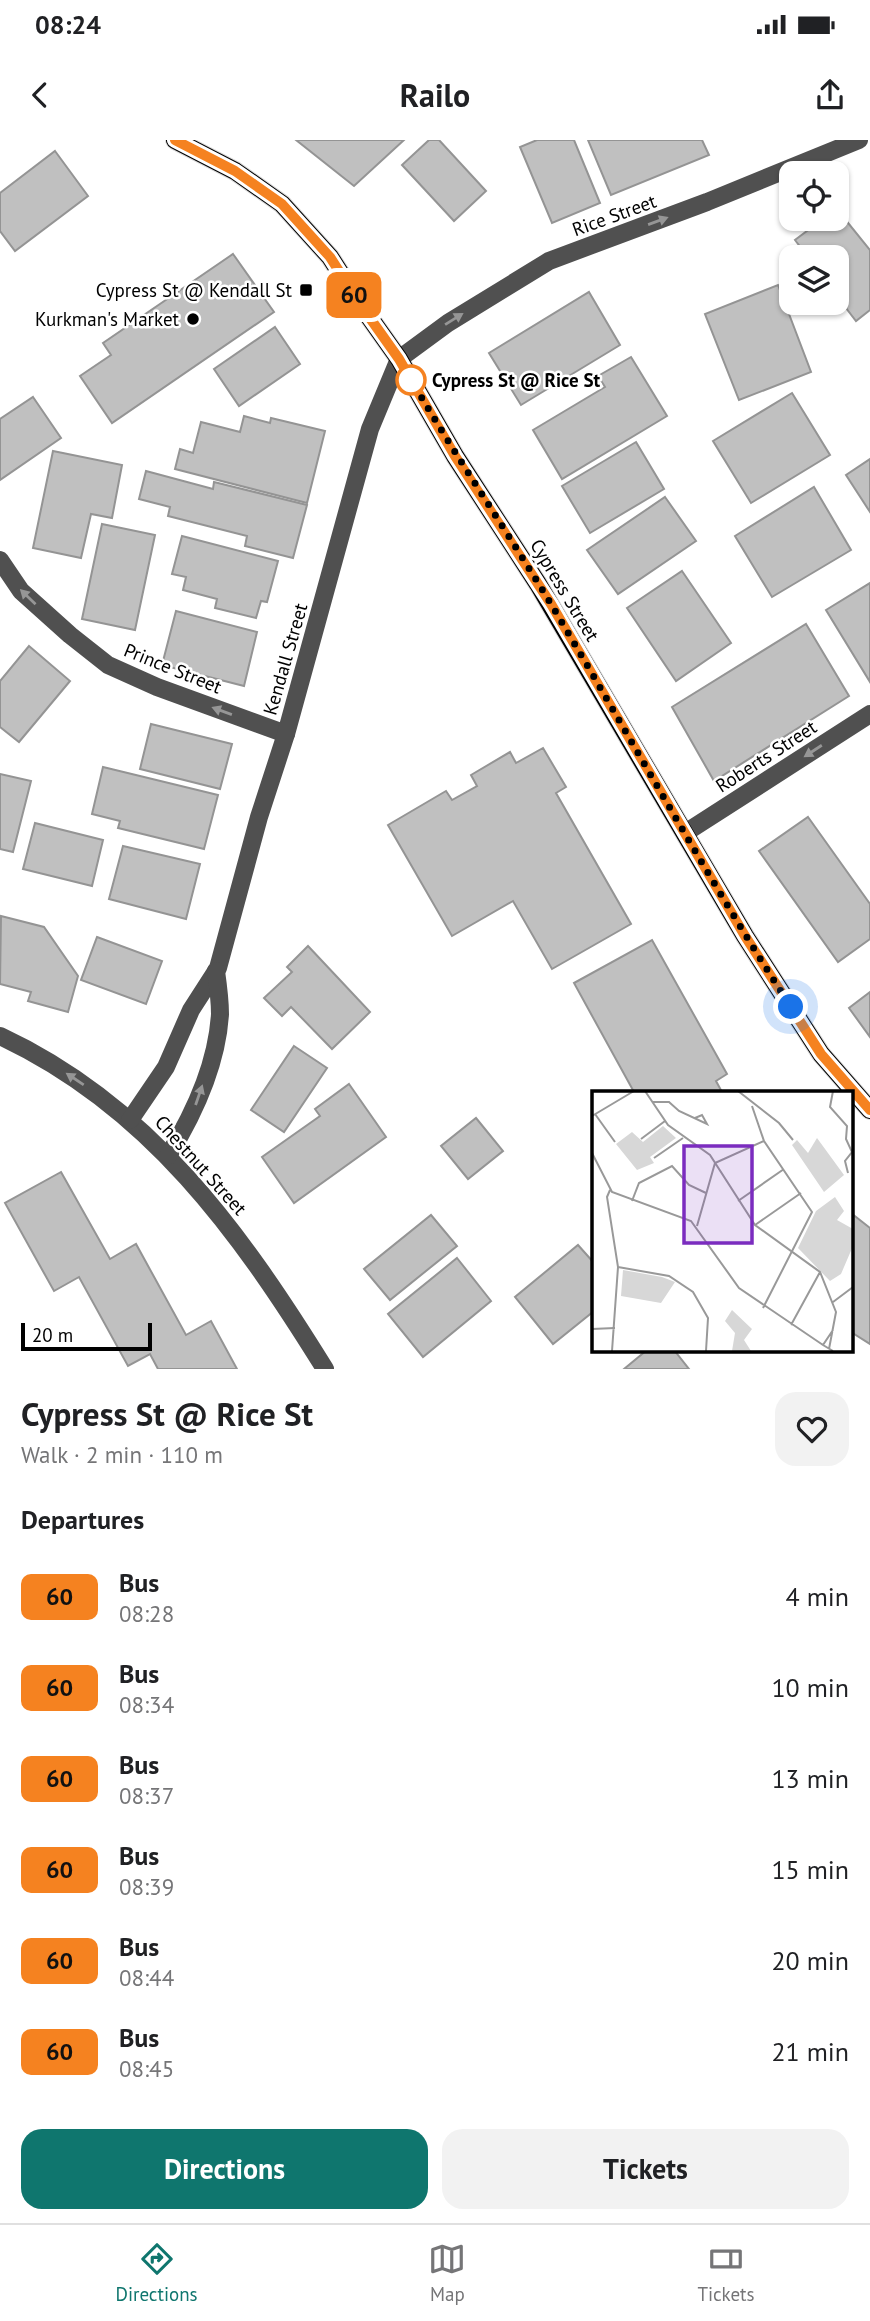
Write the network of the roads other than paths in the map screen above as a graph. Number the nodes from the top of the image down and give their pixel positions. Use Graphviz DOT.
graph roads {
  1 [pos="175,140"];
  2 [pos="859,140"];
  3 [pos="399,359"];
  4 [pos="0,560"];
  5 [pos="870,714"];
  6 [pos="286,734"];
  7 [pos="685,834"];
  8 [pos="216,971"];
  9 [pos="0,1036"];
  10 [pos="870,1110"];
  11 [pos="130,1120"];
  12 [pos="169,1156"];
  13 [pos="325,1369"];
  1 -- 3 [label="main road, Cypress Street"];
  3 -- 2 [label="street, Rice Street, one-way"];
  3 -- 6 [label="street, Kendall Street"];
  3 -- 7 [label="main road, Cypress Street"];
  6 -- 4 [label="street, Prince Street, one-way"];
  5 -- 7 [label="street, Roberts Street, one-way"];
  6 -- 8 [label="street, Kendall Street"];
  7 -- 10 [label="main road, Cypress Street"];
  8 -- 11 [label="street, Kendall Street"];
  12 -- 8 [label="street, Kendall Street, one-way"];
  11 -- 9 [label="street, Chestnut Street, one-way"];
  11 -- 12 [label="street, Chestnut Street"];
  12 -- 13 [label="street, Chestnut Street"];
}
